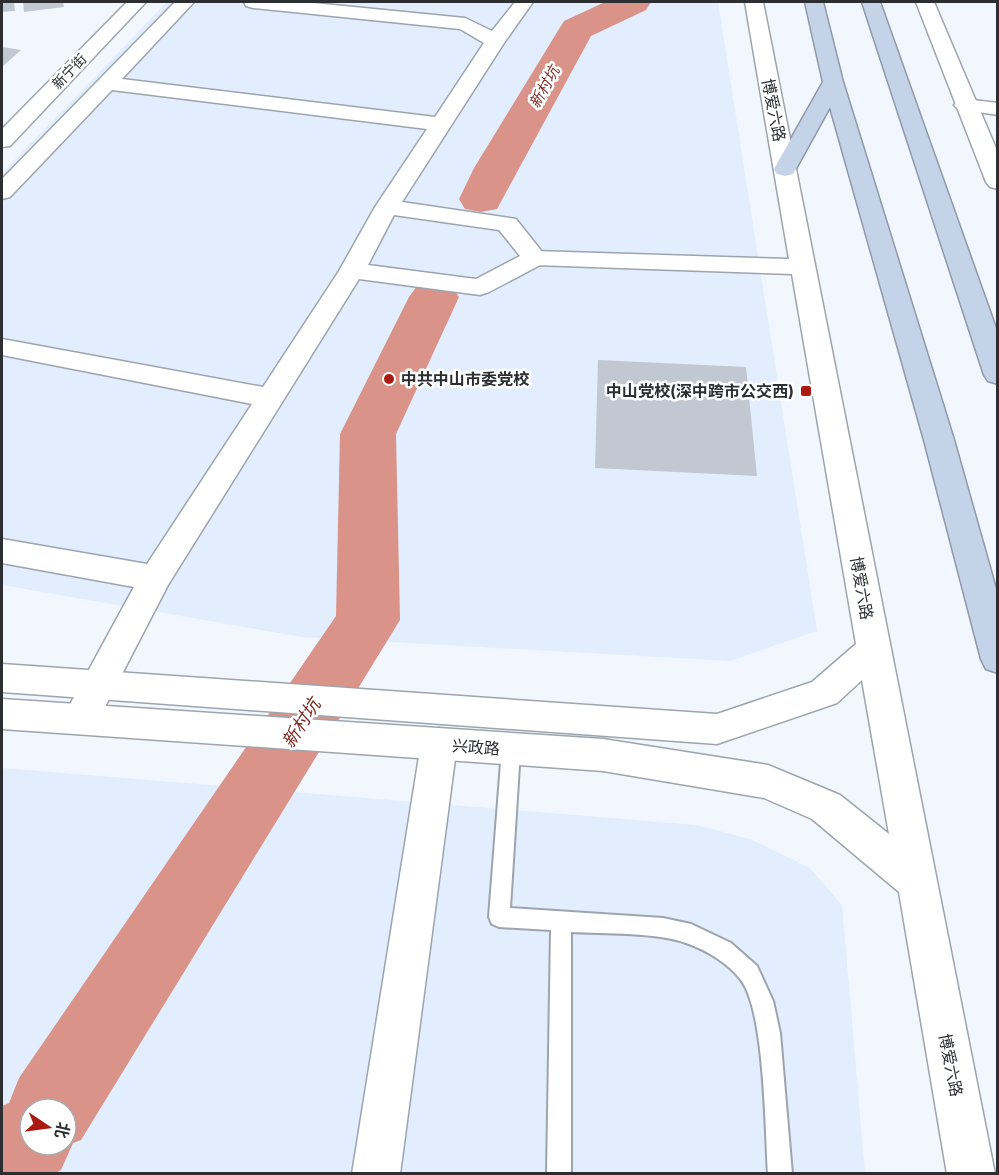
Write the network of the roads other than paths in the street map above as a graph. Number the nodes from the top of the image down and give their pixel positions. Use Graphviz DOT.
graph roads {
  1 [pos="121,2"];
  2 [pos="137,2"];
  3 [pos="185,2"];
  4 [pos="253,2"];
  5 [pos="524,2"];
  6 [pos="754,2"];
  7 [pos="814,2"];
  8 [pos="871,2"];
  9 [pos="925,2"];
  10 [pos="344,6"];
  11 [pos="495,41"];
  12 [pos="833,82"];
  13 [pos="106,83"];
  14 [pos="965,105"];
  15 [pos="998,109"];
  16 [pos="2,121"];
  17 [pos="440,124"];
  18 [pos="2,141"];
  19 [pos="785,169"];
  20 [pos="998,182"];
  21 [pos="2,192"];
  22 [pos="387,207"];
  23 [pos="535,258"];
  24 [pos="803,267"];
  25 [pos="352,271"];
  26 [pos="2,347"];
  27 [pos="998,375"];
  28 [pos="269,398"];
  29 [pos="2,551"];
  30 [pos="155,578"];
  31 [pos="873,649"];
  32 [pos="998,659"];
  33 [pos="2,678"];
  34 [pos="97,685"];
  35 [pos="2,714"];
  36 [pos="80,719"];
  37 [pos="448,728"];
  38 [pos="511,750"];
  39 [pos="916,882"];
  40 [pos="561,922"];
  41 [pos="376,1173"];
  42 [pos="559,1173"];
  43 [pos="780,1173"];
  44 [pos="971,1173"];
  1 -- 16 [label="street"];
  2 -- 18 [label="street, 新宁街"];
  3 -- 13 [label="street"];
  4 -- 10 [label="street"];
  5 -- 11 [label="street"];
  6 -- 19 [label="street, 博爱六路"];
  7 -- 12 [label="highway"];
  8 -- 27 [label="highway"];
  9 -- 14 [label="street"];
  10 -- 11 [label="street"];
  11 -- 17 [label="street"];
  12 -- 19 [label="highway"];
  12 -- 32 [label="highway"];
  13 -- 17 [label="street"];
  13 -- 21 [label="street"];
  14 -- 15 [label="street"];
  14 -- 20 [label="street"];
  17 -- 22 [label="street"];
  19 -- 24 [label="street, 博爱六路"];
  22 -- 23 [label="street"];
  22 -- 25 [label="street"];
  23 -- 24 [label="street"];
  23 -- 25 [label="street"];
  24 -- 31 [label="street, 博爱六路"];
  25 -- 28 [label="street"];
  26 -- 28 [label="street"];
  28 -- 30 [label="street"];
  29 -- 30 [label="street"];
  30 -- 34 [label="street"];
  31 -- 37 [label="street, 兴政路"];
  31 -- 39 [label="street, 博爱六路"];
  33 -- 34 [label="street, 兴政路"];
  34 -- 36 [label="street"];
  34 -- 37 [label="street, 兴政路"];
  35 -- 36 [label="street, 兴政路"];
  36 -- 37 [label="street, 兴政路"];
  37 -- 38 [label="street, 兴政路"];
  37 -- 41 [label="street"];
  38 -- 39 [label="street, 兴政路"];
  38 -- 40 [label="lane"];
  39 -- 44 [label="street, 博爱六路"];
  40 -- 42 [label="lane"];
  40 -- 43 [label="lane"];
}
